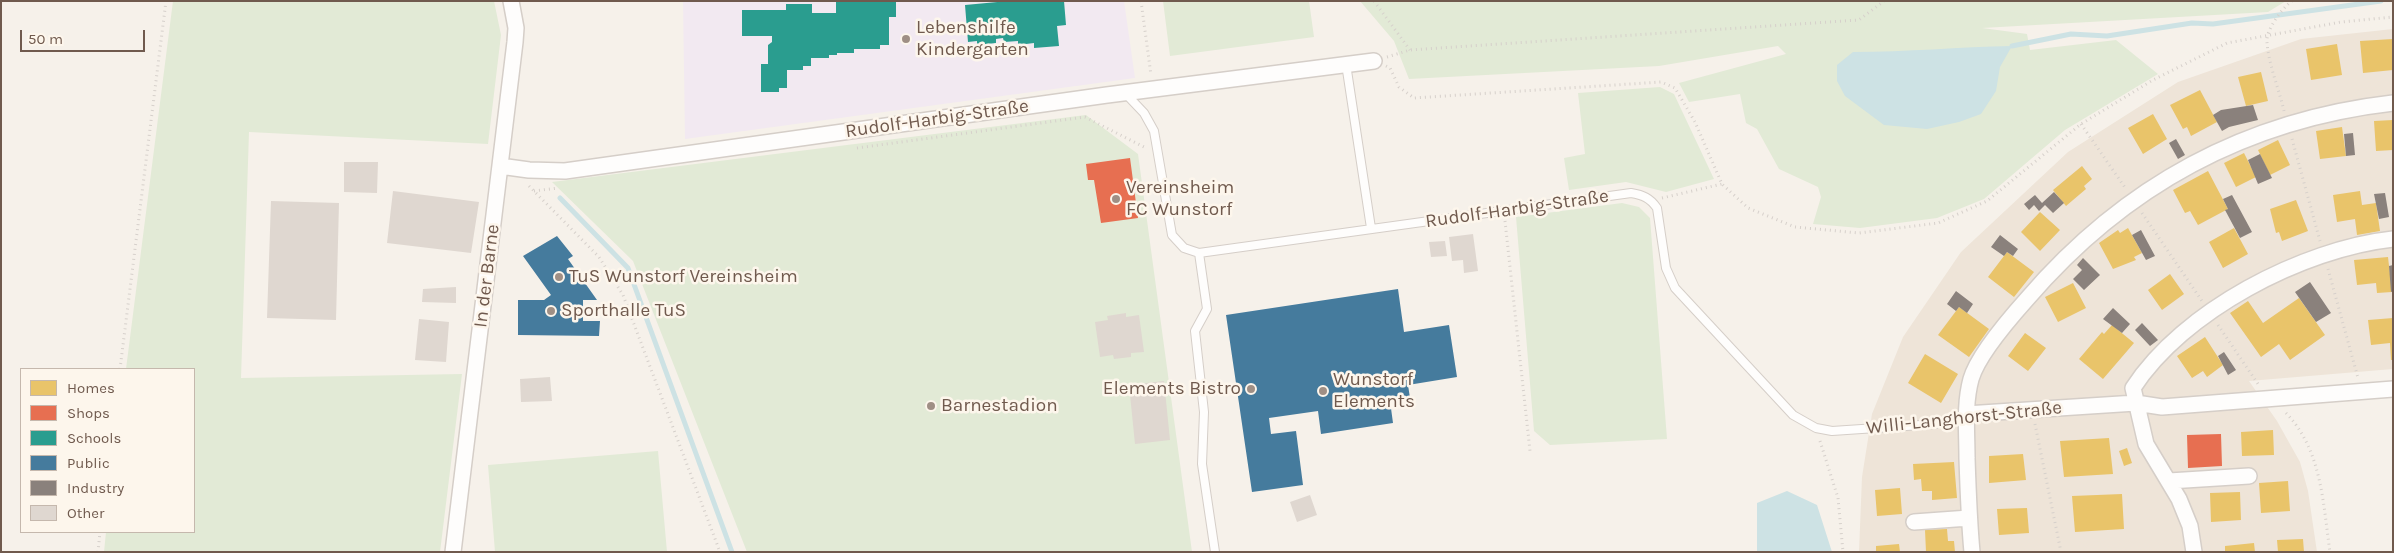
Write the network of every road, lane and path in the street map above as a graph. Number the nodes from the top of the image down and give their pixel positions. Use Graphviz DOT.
graph roads {
  1 [pos="166,1"];
  2 [pos="511,1"];
  3 [pos="1141,1"];
  4 [pos="1374,1"];
  5 [pos="1884,1"];
  6 [pos="2292,1"];
  7 [pos="2393,17"];
  8 [pos="2267,36"];
  9 [pos="1410,50"];
  10 [pos="1374,61"];
  11 [pos="1346,64"];
  12 [pos="1153,89"];
  13 [pos="1125,93"];
  14 [pos="2393,103"];
  15 [pos="2081,124"];
  16 [pos="2288,124"];
  17 [pos="849,149"];
  18 [pos="1160,155"];
  19 [pos="506,167"];
  20 [pos="1722,184"];
  21 [pos="563,187"];
  22 [pos="534,191"];
  23 [pos="2133,198"];
  24 [pos="1652,200"];
  25 [pos="1504,211"];
  26 [pos="1372,228"];
  27 [pos="2393,239"];
  28 [pos="1199,253"];
  29 [pos="2324,254"];
  30 [pos="2210,314"];
  31 [pos="120,368"];
  32 [pos="2393,389"];
  33 [pos="2362,391"];
  34 [pos="2270,398"];
  35 [pos="2136,403"];
  36 [pos="2032,409"];
  37 [pos="1966,414"];
  38 [pos="1816,428"];
  39 [pos="1530,451"];
  40 [pos="2249,476"];
  41 [pos="2169,481"];
  42 [pos="1969,518"];
  43 [pos="1914,522"];
  44 [pos="100,533"];
  45 [pos="98,552"];
  46 [pos="453,552"];
  47 [pos="720,552"];
  48 [pos="1215,552"];
  49 [pos="1843,552"];
  50 [pos="1972,552"];
  51 [pos="2061,552"];
  52 [pos="2194,552"];
  53 [pos="2330,552"];
  1 -- 31 [label="path"];
  2 -- 19 [label="street, In der Barne"];
  3 -- 12 [label="path"];
  4 -- 9 [label="path"];
  5 -- 9 [label="path"];
  6 -- 8 [label="path"];
  7 -- 8 [label="path"];
  8 -- 15 [label="path"];
  8 -- 16 [label="path"];
  9 -- 10 [label="path"];
  10 -- 11 [label="street, Rudolf-Harbig-Straße"];
  10 -- 20 [label="path"];
  11 -- 12 [label="street, Rudolf-Harbig-Straße"];
  11 -- 26 [label="lane"];
  12 -- 13 [label="street, Rudolf-Harbig-Straße"];
  13 -- 18 [label="lane"];
  13 -- 19 [label="street, Rudolf-Harbig-Straße"];
  14 -- 16 [label="street"];
  15 -- 20 [label="path"];
  15 -- 23 [label="path"];
  16 -- 23 [label="street"];
  16 -- 29 [label="path"];
  17 -- 18 [label="path"];
  18 -- 28 [label="lane"];
  19 -- 22 [label="path"];
  19 -- 46 [label="street, In der Barne"];
  20 -- 24 [label="path"];
  21 -- 22 [label="path"];
  22 -- 47 [label="path"];
  23 -- 30 [label="path"];
  23 -- 37 [label="street"];
  24 -- 25 [label="lane, Rudolf-Harbig-Straße"];
  24 -- 38 [label="lane, Willi-Langhorst-Straße"];
  25 -- 26 [label="lane, Rudolf-Harbig-Straße"];
  25 -- 39 [label="path"];
  26 -- 28 [label="lane, Rudolf-Harbig-Straße"];
  27 -- 29 [label="street"];
  28 -- 48 [label="lane"];
  29 -- 30 [label="street"];
  29 -- 33 [label="path"];
  30 -- 34 [label="path"];
  30 -- 35 [label="street"];
  32 -- 33 [label="street, Willi-Langhorst-Straße"];
  33 -- 34 [label="street, Willi-Langhorst-Straße"];
  34 -- 35 [label="street, Willi-Langhorst-Straße"];
  34 -- 53 [label="path"];
  35 -- 36 [label="street, Willi-Langhorst-Straße"];
  35 -- 41 [label="street"];
  36 -- 37 [label="street, Willi-Langhorst-Straße"];
  36 -- 51 [label="path"];
  37 -- 38 [label="lane, Willi-Langhorst-Straße"];
  37 -- 42 [label="street"];
  38 -- 49 [label="path"];
  40 -- 41 [label="street"];
  41 -- 52 [label="street"];
  42 -- 43 [label="street"];
  42 -- 50 [label="street"];
  44 -- 45 [label="path"];
}
